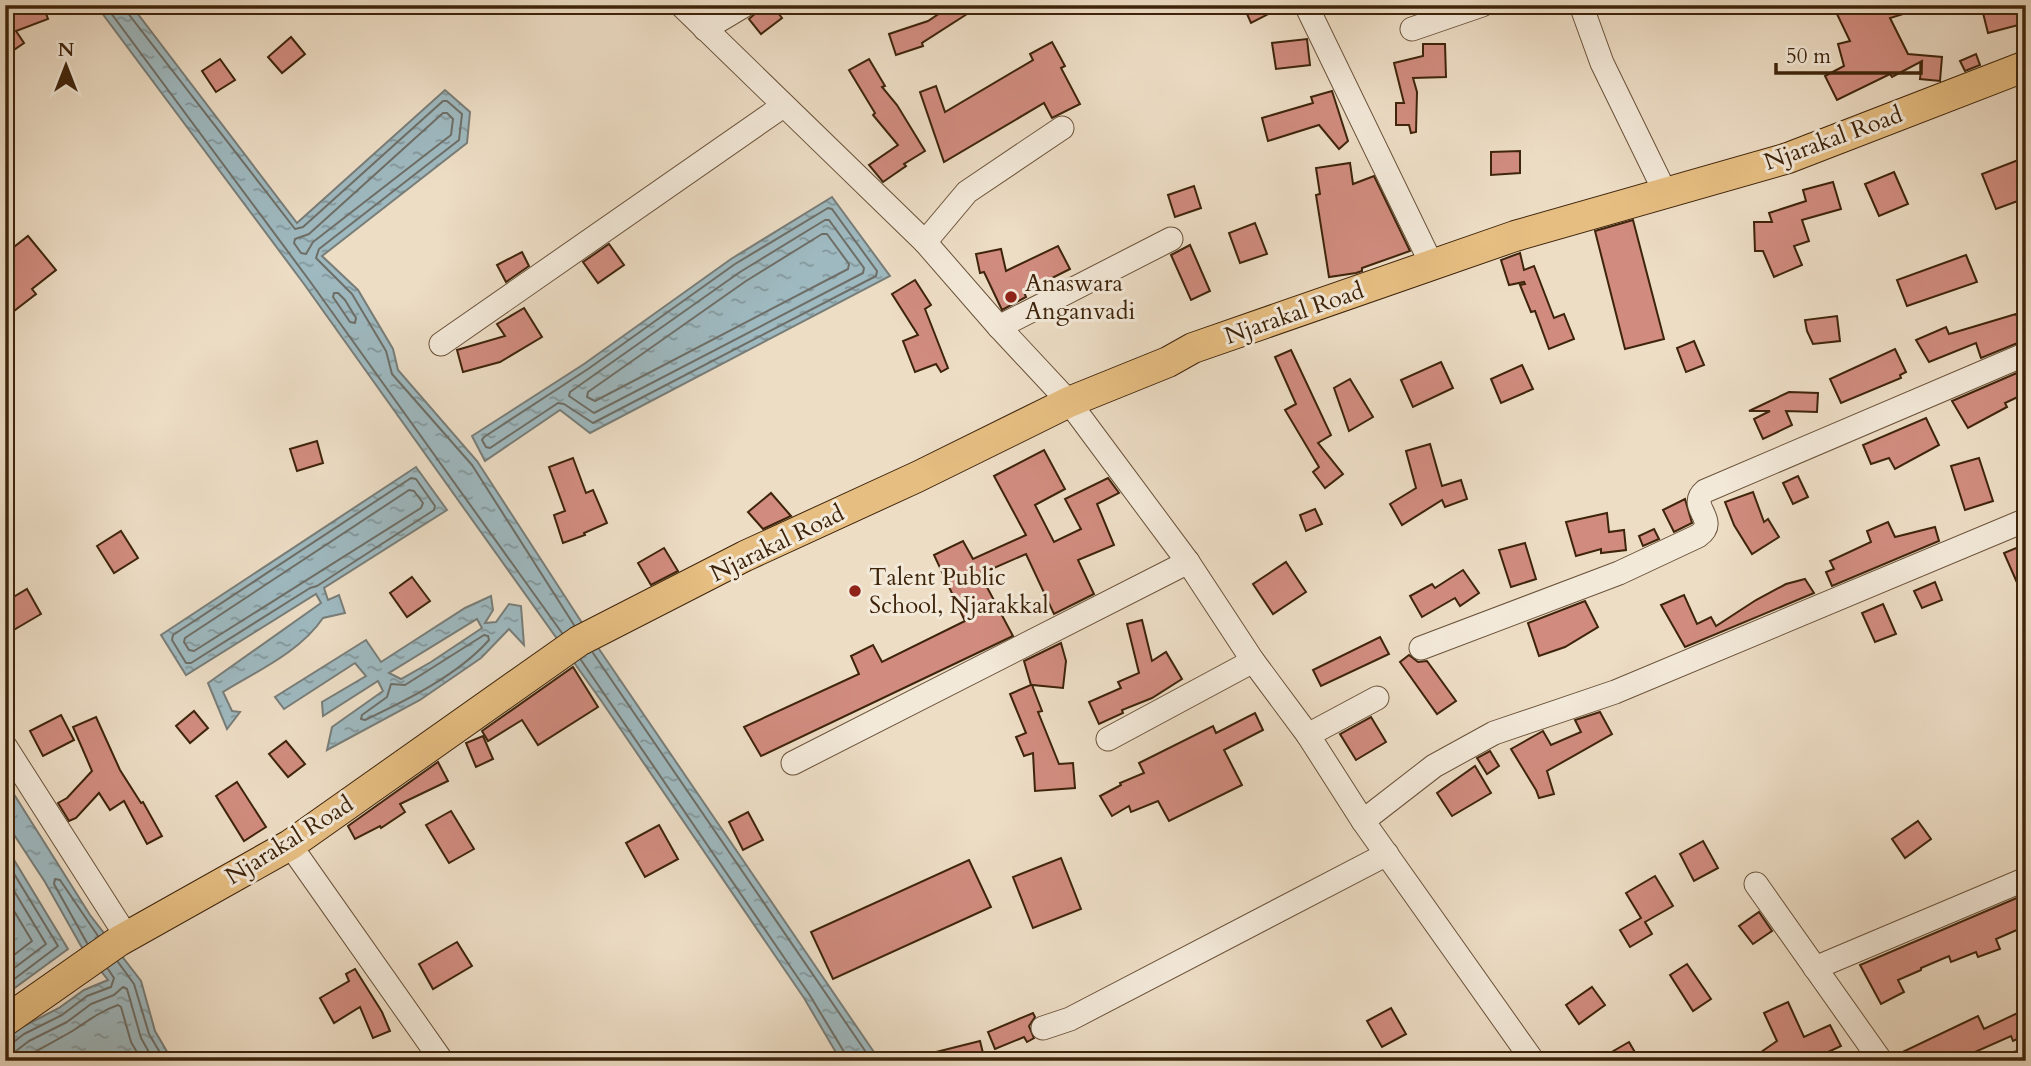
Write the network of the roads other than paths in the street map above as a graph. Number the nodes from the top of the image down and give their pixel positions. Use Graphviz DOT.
graph roads {
  1 [pos="681,5"];
  2 [pos="744,5"];
  3 [pos="1306,5"];
  4 [pos="1482,5"];
  5 [pos="1581,5"];
  6 [pos="705,29"];
  7 [pos="1412,29"];
  8 [pos="2026,65"];
  9 [pos="783,106"];
  10 [pos="1062,128"];
  11 [pos="1665,192"];
  12 [pos="1171,239"];
  13 [pos="925,242"];
  14 [pos="1432,265"];
  15 [pos="999,327"];
  16 [pos="441,344"];
  17 [pos="2026,354"];
  18 [pos="1069,402"];
  19 [pos="2026,520"];
  20 [pos="1188,562"];
  21 [pos="1421,648"];
  22 [pos="1253,661"];
  23 [pos="1377,698"];
  24 [pos="1308,735"];
  25 [pos="1108,739"];
  26 [pos="5,746"];
  27 [pos="793,763"];
  28 [pos="1363,821"];
  29 [pos="290,845"];
  30 [pos="1387,854"];
  31 [pos="2026,879"];
  32 [pos="1756,884"];
  33 [pos="123,939"];
  34 [pos="1815,968"];
  35 [pos="5,1021"];
  36 [pos="1043,1028"];
  37 [pos="2026,1059"];
  38 [pos="442,1061"];
  39 [pos="1533,1061"];
  40 [pos="1881,1061"];
  41 [pos="2021,1061"];
  1 -- 6 [label="street"];
  2 -- 6 [label="street"];
  3 -- 14 [label="street"];
  4 -- 7 [label="street"];
  5 -- 11 [label="street"];
  6 -- 9 [label="street"];
  8 -- 11 [label="main road, Njarakal Road"];
  9 -- 13 [label="street"];
  9 -- 16 [label="street"];
  10 -- 13 [label="street"];
  11 -- 14 [label="main road, Njarakal Road"];
  12 -- 15 [label="street"];
  13 -- 15 [label="street"];
  14 -- 18 [label="main road, Njarakal Road"];
  15 -- 18 [label="street"];
  17 -- 21 [label="street"];
  18 -- 20 [label="street"];
  18 -- 29 [label="main road, Njarakal Road"];
  19 -- 28 [label="street"];
  20 -- 22 [label="street"];
  20 -- 27 [label="street"];
  22 -- 24 [label="street"];
  22 -- 25 [label="street"];
  23 -- 24 [label="street"];
  24 -- 28 [label="street"];
  26 -- 33 [label="street"];
  28 -- 30 [label="street"];
  29 -- 33 [label="main road, Njarakal Road"];
  29 -- 38 [label="street"];
  30 -- 36 [label="street"];
  30 -- 39 [label="street"];
  31 -- 34 [label="street"];
  32 -- 34 [label="street"];
  33 -- 35 [label="main road, Njarakal Road"];
  34 -- 40 [label="street"];
  37 -- 41 [label="street"];
}
